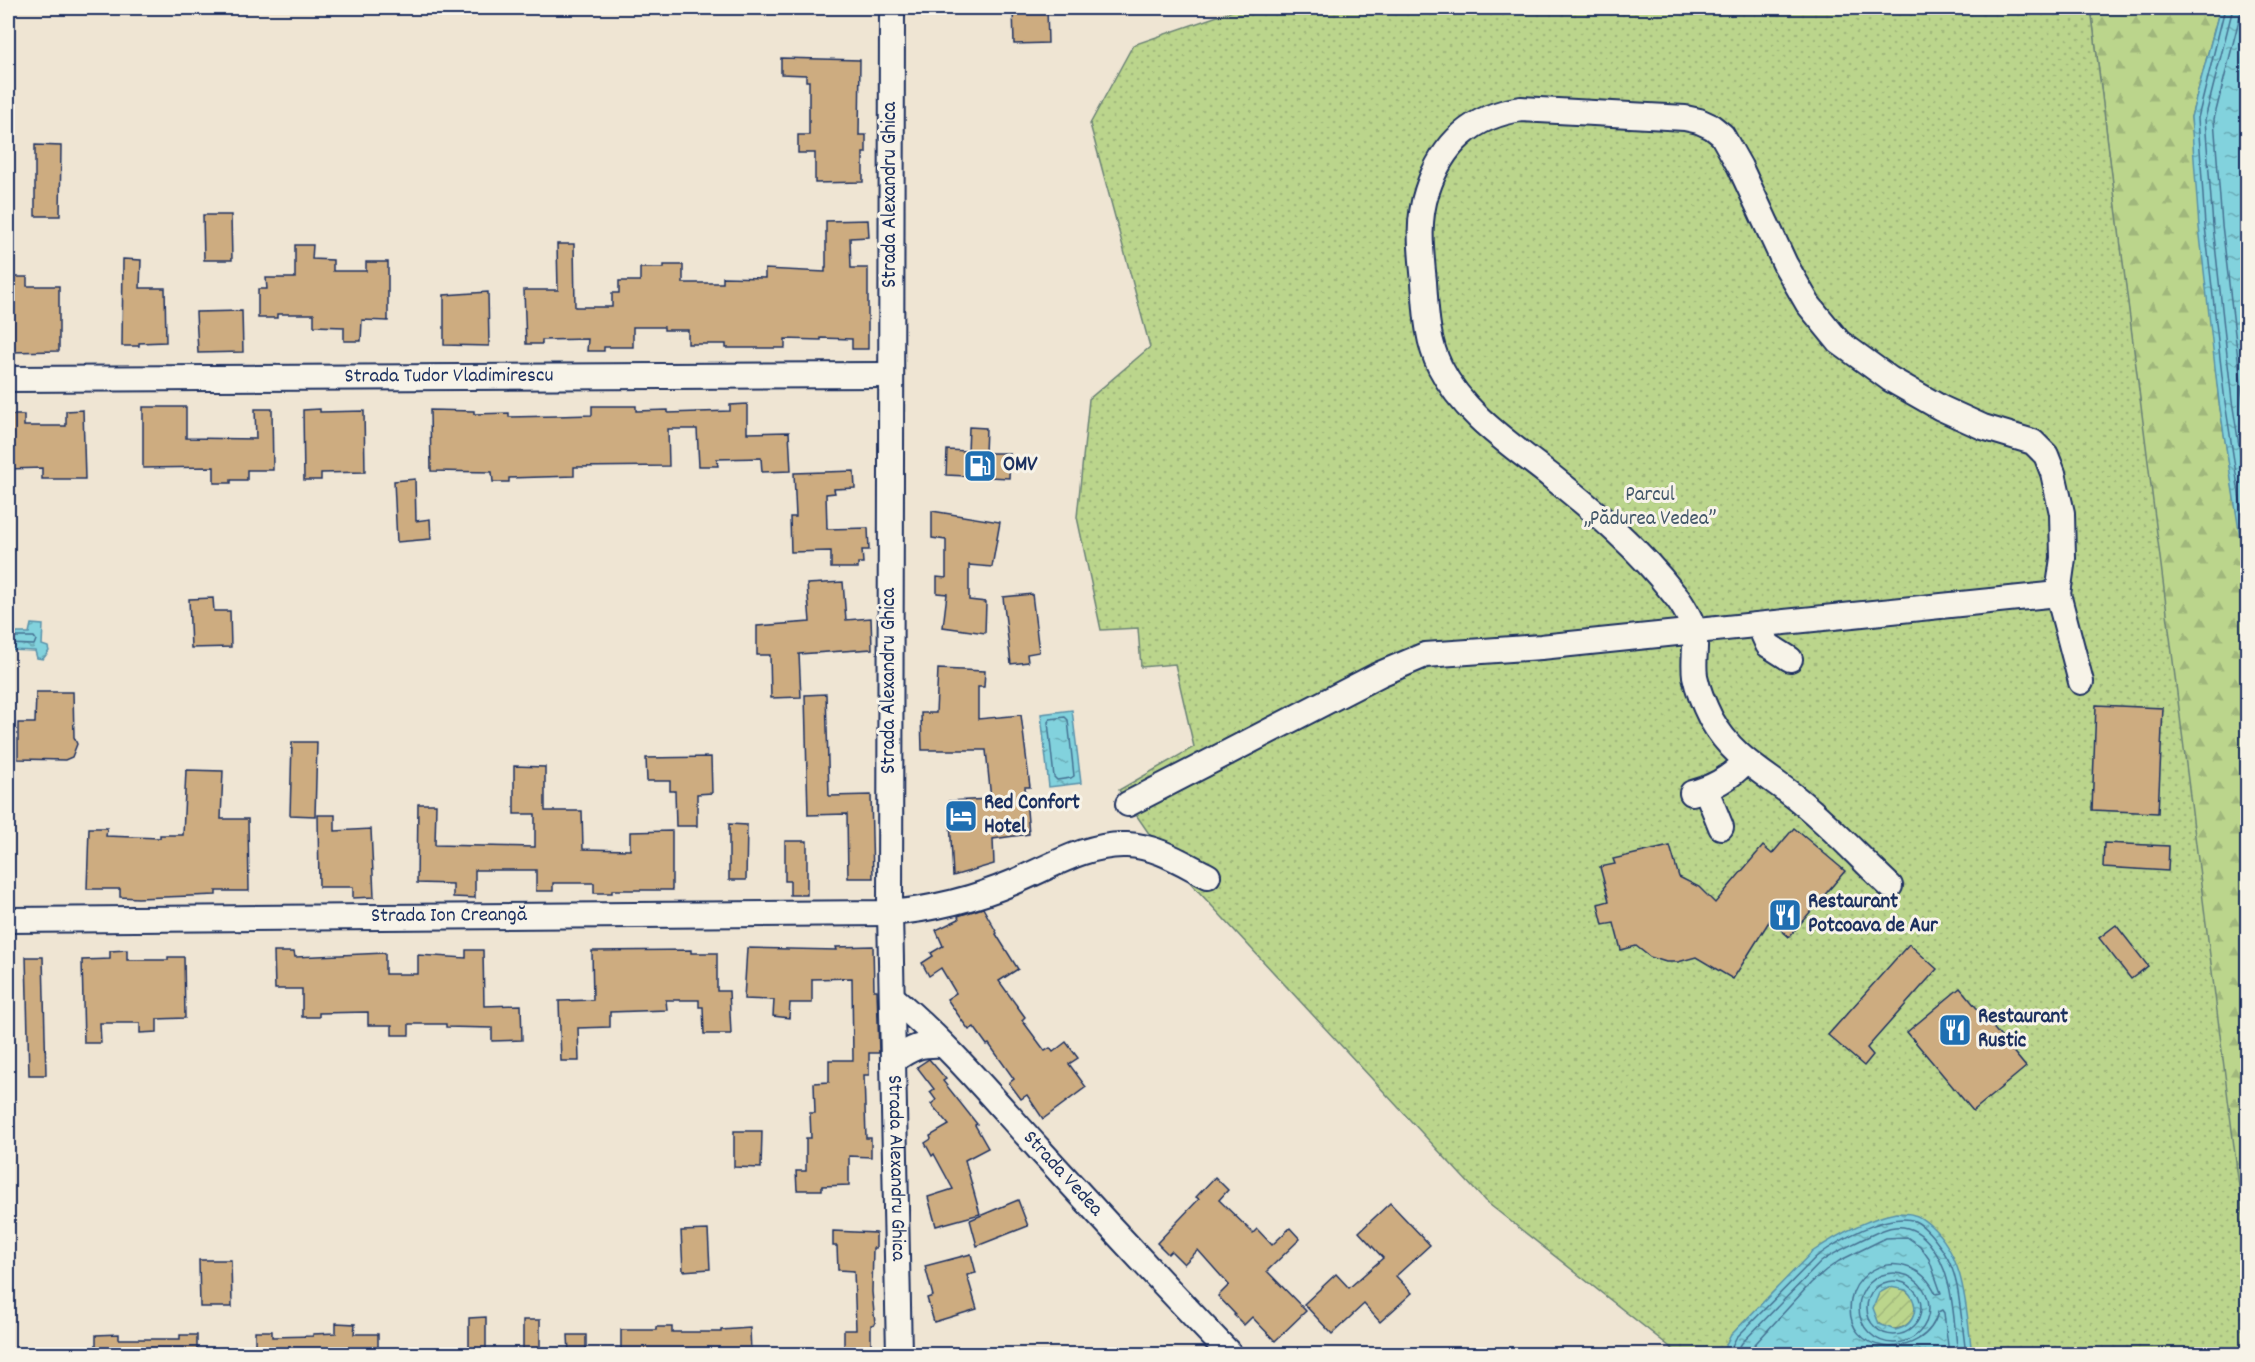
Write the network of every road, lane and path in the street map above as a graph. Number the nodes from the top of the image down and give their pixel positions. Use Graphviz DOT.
graph roads {
  1 [pos="892,8"];
  2 [pos="891,375"];
  3 [pos="8,379"];
  4 [pos="2058,594"];
  5 [pos="1759,625"];
  6 [pos="1695,631"];
  7 [pos="1790,660"];
  8 [pos="2081,682"];
  9 [pos="1745,762"];
  10 [pos="1128,804"];
  11 [pos="1721,827"];
  12 [pos="1208,876"];
  13 [pos="1890,886"];
  14 [pos="890,913"];
  15 [pos="8,920"];
  16 [pos="892,997"];
  17 [pos="943,1045"];
  18 [pos="893,1061"];
  19 [pos="899,1354"];
  20 [pos="1230,1354"];
  1 -- 2 [label="street, Strada Alexandru Ghica"];
  2 -- 3 [label="street, Strada Tudor Vladimirescu"];
  2 -- 14 [label="street, Strada Alexandru Ghica"];
  4 -- 5 [label="street"];
  4 -- 6 [label="street"];
  4 -- 8 [label="street"];
  5 -- 6 [label="street"];
  5 -- 7 [label="street"];
  6 -- 9 [label="street"];
  6 -- 10 [label="street"];
  9 -- 11 [label="street"];
  9 -- 13 [label="street"];
  12 -- 14 [label="street, Strada Ion Creangă"];
  14 -- 15 [label="street, Strada Ion Creangă"];
  14 -- 16 [label="street, Strada Alexandru Ghica"];
  16 -- 17 [label="street, Strada Vedea"];
  16 -- 18 [label="street, Strada Alexandru Ghica"];
  17 -- 18 [label="street"];
  17 -- 20 [label="street, Strada Vedea"];
  18 -- 19 [label="street, Strada Alexandru Ghica"];
}
